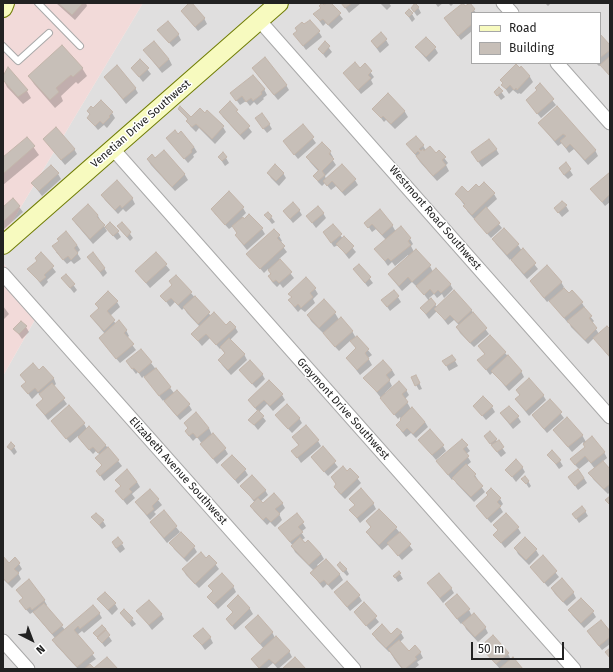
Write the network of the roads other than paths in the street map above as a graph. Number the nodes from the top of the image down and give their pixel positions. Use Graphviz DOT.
graph roads {
  1 [pos="5,3"];
  2 [pos="38,3"];
  3 [pos="279,3"];
  4 [pos="503,3"];
  5 [pos="3,8"];
  6 [pos="511,12"];
  7 [pos="260,20"];
  8 [pos="49,33"];
  9 [pos="3,46"];
  10 [pos="80,46"];
  11 [pos="558,64"];
  12 [pos="610,123"];
  13 [pos="113,149"];
  14 [pos="3,245"];
  15 [pos="3,274"];
  16 [pos="610,417"];
  17 [pos="3,641"];
  18 [pos="28,669"];
  19 [pos="354,669"];
  20 [pos="574,669"];
  1 -- 5 [label="street"];
  2 -- 10 [label="lane"];
  3 -- 7 [label="street, Venetian Drive Southwest"];
  4 -- 6 [label="street"];
  7 -- 13 [label="street, Venetian Drive Southwest"];
  7 -- 16 [label="street, Westmont Road Southwest"];
  8 -- 9 [label="lane"];
  11 -- 12 [label="street"];
  13 -- 14 [label="street, Venetian Drive Southwest"];
  13 -- 20 [label="street, Graymont Drive Southwest"];
  15 -- 19 [label="street, Elizabeth Avenue Southwest"];
  17 -- 18 [label="street"];
}
